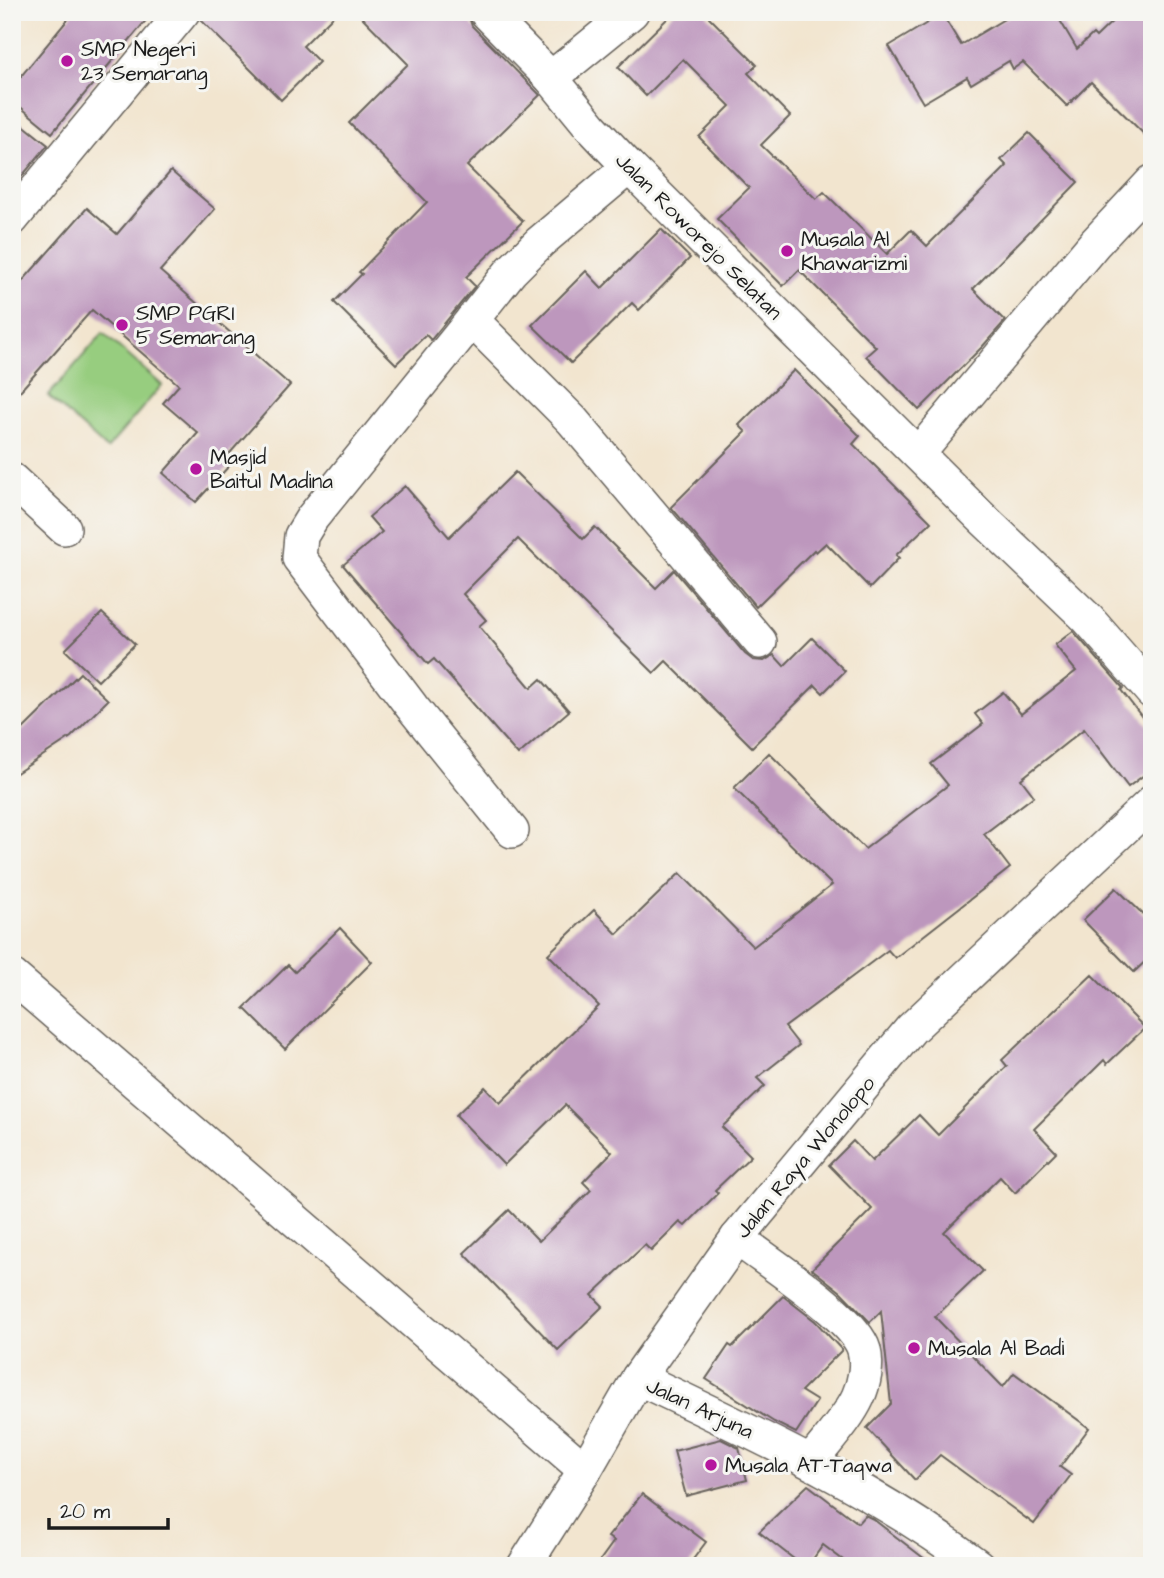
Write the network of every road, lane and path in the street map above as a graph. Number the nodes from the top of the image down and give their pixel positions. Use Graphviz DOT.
graph roads {
  1 [pos="183,12"];
  2 [pos="486,12"];
  3 [pos="632,12"];
  4 [pos="551,78"];
  5 [pos="629,167"];
  6 [pos="1152,182"];
  7 [pos="12,219"];
  8 [pos="472,320"];
  9 [pos="918,454"];
  10 [pos="12,480"];
  11 [pos="64,528"];
  12 [pos="760,642"];
  13 [pos="1152,692"];
  14 [pos="1152,802"];
  15 [pos="512,831"];
  16 [pos="12,976"];
  17 [pos="737,1238"];
  18 [pos="638,1378"];
  19 [pos="811,1462"];
  20 [pos="585,1470"];
  21 [pos="524,1566"];
  22 [pos="978,1566"];
  1 -- 7 [label="street"];
  2 -- 4 [label="street, Jalan Roworejo Selatan"];
  3 -- 4 [label="street"];
  4 -- 5 [label="street, Jalan Roworejo Selatan"];
  5 -- 8 [label="street"];
  5 -- 9 [label="street, Jalan Roworejo Selatan"];
  6 -- 9 [label="street"];
  8 -- 12 [label="street"];
  8 -- 15 [label="street"];
  9 -- 13 [label="street, Jalan Roworejo Selatan"];
  10 -- 11 [label="street"];
  14 -- 17 [label="street, Jalan Raya Wonolopo"];
  16 -- 20 [label="street"];
  17 -- 18 [label="street, Jalan Raya Wonolopo"];
  17 -- 19 [label="street"];
  18 -- 19 [label="street, Jalan Arjuna"];
  18 -- 20 [label="street, Jalan Raya Wonolopo"];
  19 -- 22 [label="street, Jalan Arjuna"];
  20 -- 21 [label="street, Jalan Raya Wonolopo"];
}
